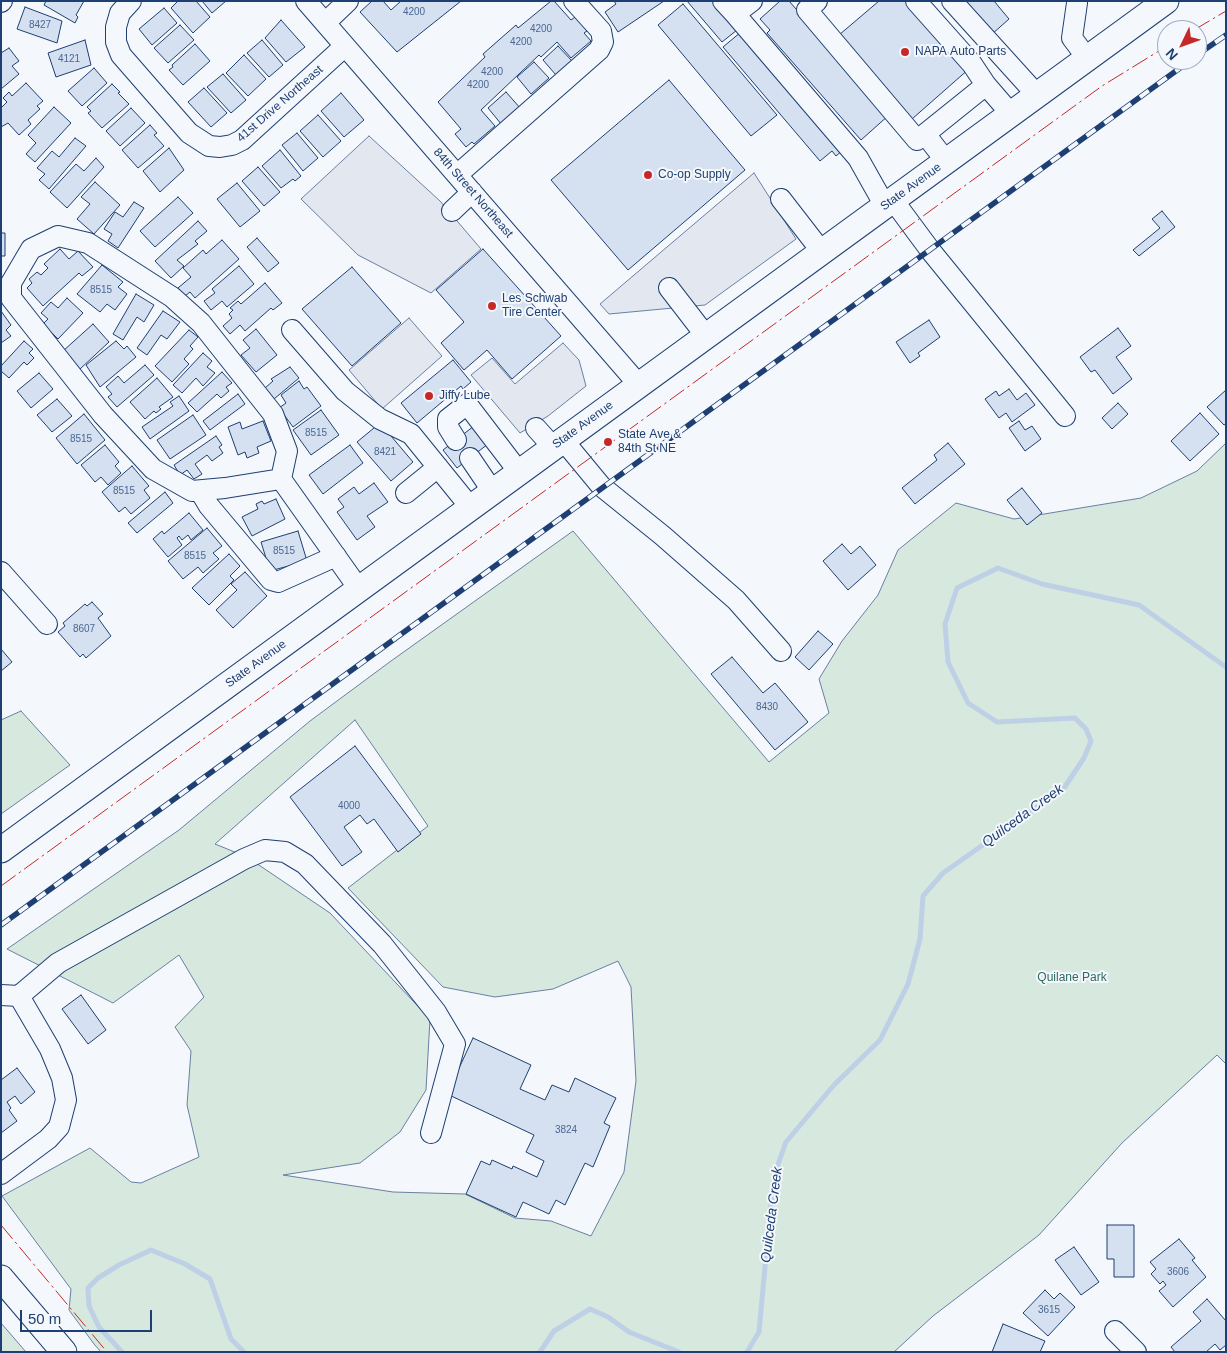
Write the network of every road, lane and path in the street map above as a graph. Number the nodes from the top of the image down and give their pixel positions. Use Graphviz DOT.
graph roads {
  1 [pos="130,1"];
  2 [pos="306,1"];
  3 [pos="348,1"];
  4 [pos="574,1"];
  5 [pos="752,1"];
  6 [pos="817,1"];
  7 [pos="916,1"];
  8 [pos="952,1"];
  9 [pos="1166,1"];
  10 [pos="1077,3"];
  11 [pos="729,8"];
  12 [pos="325,23"];
  13 [pos="345,46"];
  14 [pos="1087,58"];
  15 [pos="986,85"];
  16 [pos="1037,95"];
  17 [pos="1011,114"];
  18 [pos="925,134"];
  19 [pos="946,162"];
  20 [pos="457,175"];
  21 [pos="472,192"];
  22 [pos="781,200"];
  23 [pos="889,203"];
  24 [pos="452,211"];
  25 [pos="822,252"];
  26 [pos="669,288"];
  27 [pos="6,295"];
  28 [pos="292,330"];
  29 [pos="706,336"];
  30 [pos="639,385"];
  31 [pos="1065,416"];
  32 [pos="536,428"];
  33 [pos="558,444"];
  34 [pos="422,448"];
  35 [pos="470,458"];
  36 [pos="438,467"];
  37 [pos="519,472"];
  38 [pos="281,478"];
  39 [pos="200,490"];
  40 [pos="493,492"];
  41 [pos="406,493"];
  42 [pos="471,508"];
  43 [pos="336,556"];
  44 [pos="1,572"];
  45 [pos="359,589"];
  46 [pos="47,624"];
  47 [pos="782,651"];
  48 [pos="1,850"];
  49 [pos="10,995"];
  50 [pos="430,1133"];
  51 [pos="1,1174"];
  52 [pos="1,1278"];
  53 [pos="1115,1331"];
  54 [pos="64,1352"];
  55 [pos="1136,1352"];
  1 -- 13 [label="street, 41st Drive Northeast"];
  2 -- 12 [label="street, 84th Street Northeast"];
  3 -- 12 [label="street"];
  4 -- 20 [label="street"];
  5 -- 11 [label="street"];
  6 -- 18 [label="street"];
  7 -- 15 [label="street"];
  8 -- 16 [label="street"];
  9 -- 14 [label="main road, State Avenue"];
  10 -- 14 [label="street"];
  11 -- 23 [label="street"];
  12 -- 13 [label="street, 84th Street Northeast"];
  13 -- 20 [label="street, 84th Street Northeast"];
  14 -- 16 [label="main road, State Avenue"];
  15 -- 17 [label="street"];
  15 -- 18 [label="street"];
  16 -- 17 [label="main road, State Avenue"];
  17 -- 19 [label="main road, State Avenue"];
  18 -- 19 [label="street"];
  19 -- 23 [label="main road, State Avenue"];
  20 -- 21 [label="street, 84th Street Northeast"];
  21 -- 24 [label="street"];
  21 -- 30 [label="street, 84th Street Northeast"];
  22 -- 25 [label="street"];
  23 -- 25 [label="main road, State Avenue"];
  23 -- 31 [label="street"];
  25 -- 29 [label="main road, State Avenue"];
  26 -- 29 [label="street"];
  27 -- 38 [label="street"];
  27 -- 39 [label="street"];
  28 -- 34 [label="street"];
  29 -- 30 [label="main road, State Avenue"];
  30 -- 33 [label="main road, State Avenue"];
  32 -- 33 [label="street"];
  33 -- 37 [label="main road, State Avenue"];
  33 -- 47 [label="street"];
  34 -- 36 [label="street"];
  34 -- 37 [label="street"];
  35 -- 40 [label="street"];
  36 -- 41 [label="street"];
  36 -- 42 [label="street"];
  37 -- 40 [label="main road, State Avenue"];
  38 -- 39 [label="street"];
  38 -- 43 [label="street"];
  39 -- 43 [label="street"];
  40 -- 42 [label="main road, State Avenue"];
  42 -- 45 [label="main road, State Avenue"];
  43 -- 45 [label="street"];
  44 -- 46 [label="street"];
  45 -- 48 [label="main road, State Avenue"];
  49 -- 50 [label="street"];
  49 -- 51 [label="street"];
  52 -- 54 [label="main road"];
  53 -- 55 [label="street"];
}
